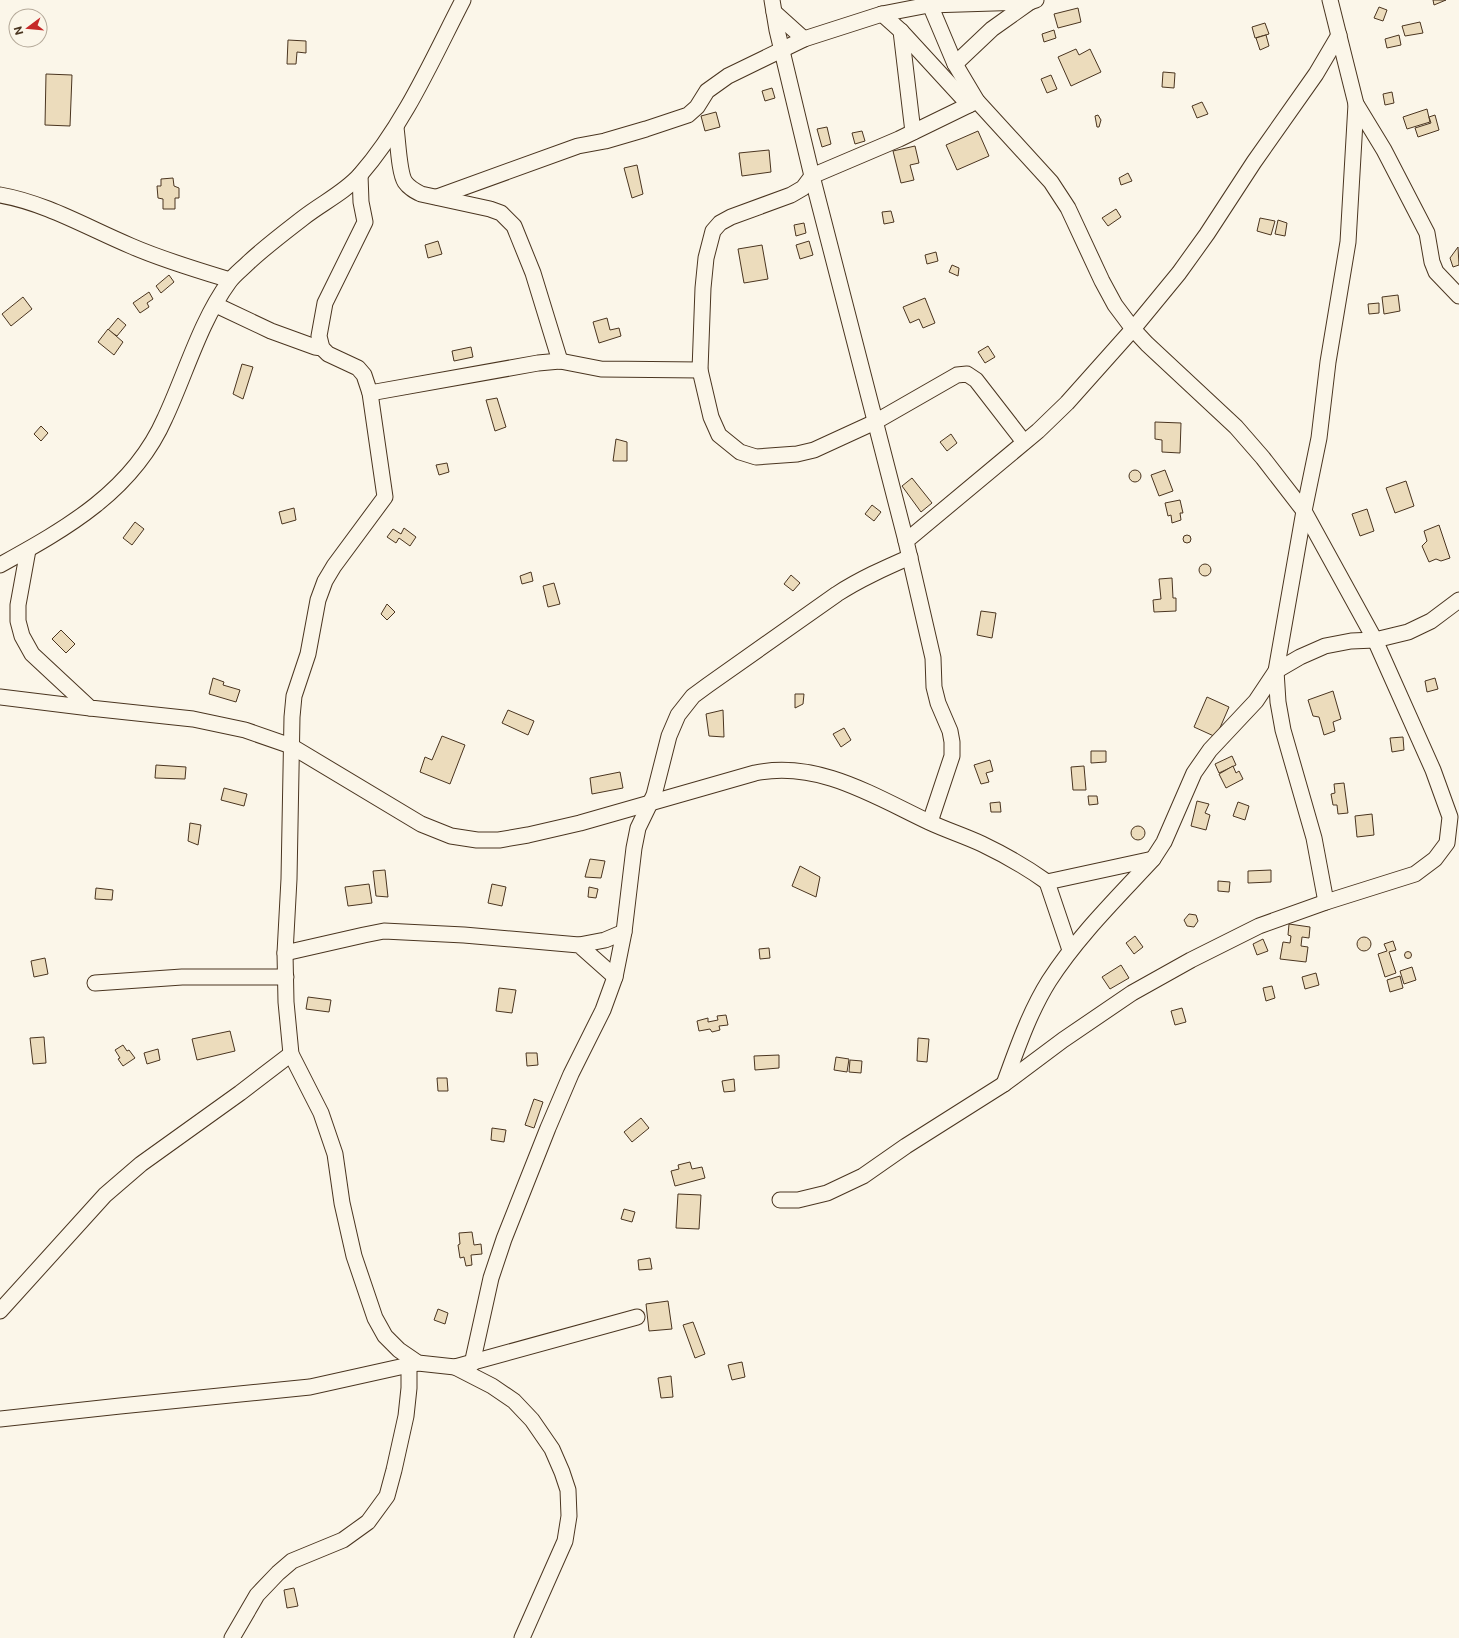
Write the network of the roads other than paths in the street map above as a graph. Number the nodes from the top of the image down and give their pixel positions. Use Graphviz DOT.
graph roads {
  1 [pos="463,0"];
  2 [pos="1330,0"];
  3 [pos="1033,1"];
  4 [pos="928,2"];
  5 [pos="773,6"];
  6 [pos="882,14"];
  7 [pos="901,31"];
  8 [pos="1340,35"];
  9 [pos="804,39"];
  10 [pos="782,50"];
  11 [pos="955,64"];
  12 [pos="973,103"];
  13 [pos="1356,104"];
  14 [pos="396,128"];
  15 [pos="913,132"];
  16 [pos="360,175"];
  17 [pos="812,176"];
  18 [pos="0,195"];
  19 [pos="437,197"];
  20 [pos="230,280"];
  21 [pos="1459,296"];
  22 [pos="216,305"];
  23 [pos="1133,329"];
  24 [pos="322,348"];
  25 [pos="560,361"];
  26 [pos="700,370"];
  27 [pos="370,393"];
  28 [pos="875,422"];
  29 [pos="1024,442"];
  30 [pos="1304,511"];
  31 [pos="906,541"];
  32 [pos="28,550"];
  33 [pos="910,557"];
  34 [pos="0,565"];
  35 [pos="1459,600"];
  36 [pos="1375,640"];
  37 [pos="1276,671"];
  38 [pos="0,697"];
  39 [pos="90,708"];
  40 [pos="291,746"];
  41 [pos="649,803"];
  42 [pos="1455,819"];
  43 [pos="930,822"];
  44 [pos="1153,859"];
  45 [pos="1047,882"];
  46 [pos="1326,902"];
  47 [pos="624,932"];
  48 [pos="578,945"];
  49 [pos="1070,950"];
  50 [pos="286,953"];
  51 [pos="286,977"];
  52 [pos="615,977"];
  53 [pos="94,983"];
  54 [pos="291,1054"];
  55 [pos="1004,1084"];
  56 [pos="780,1200"];
  57 [pos="0,1311"];
  58 [pos="637,1317"];
  59 [pos="413,1364"];
  60 [pos="472,1364"];
  61 [pos="455,1367"];
  62 [pos="0,1419"];
  63 [pos="232,1638"];
  64 [pos="522,1638"];
  1 -- 14 [label="street"];
  2 -- 8 [label="street"];
  3 -- 4 [label="street"];
  3 -- 11 [label="street"];
  4 -- 6 [label="street"];
  4 -- 11 [label="street"];
  5 -- 9 [label="street"];
  5 -- 10 [label="street"];
  6 -- 7 [label="street"];
  6 -- 9 [label="street"];
  7 -- 12 [label="street"];
  7 -- 15 [label="street"];
  8 -- 13 [label="street"];
  8 -- 23 [label="street"];
  9 -- 10 [label="street"];
  10 -- 17 [label="street"];
  10 -- 19 [label="street"];
  11 -- 12 [label="street"];
  12 -- 15 [label="street"];
  12 -- 23 [label="street"];
  13 -- 21 [label="street"];
  13 -- 30 [label="street"];
  14 -- 16 [label="street"];
  14 -- 19 [label="street"];
  15 -- 17 [label="street"];
  16 -- 20 [label="street"];
  16 -- 24 [label="street"];
  17 -- 26 [label="street"];
  17 -- 28 [label="street"];
  18 -- 20 [label="street"];
  19 -- 25 [label="street"];
  20 -- 22 [label="street"];
  22 -- 24 [label="street"];
  22 -- 32 [label="street"];
  23 -- 29 [label="street"];
  23 -- 30 [label="street"];
  24 -- 27 [label="street"];
  25 -- 26 [label="street"];
  25 -- 27 [label="street"];
  26 -- 28 [label="street"];
  27 -- 40 [label="street"];
  28 -- 29 [label="street"];
  28 -- 31 [label="street"];
  29 -- 31 [label="street"];
  30 -- 36 [label="street"];
  30 -- 37 [label="street"];
  31 -- 33 [label="street"];
  32 -- 34 [label="street"];
  32 -- 39 [label="street"];
  33 -- 41 [label="street"];
  33 -- 43 [label="street"];
  35 -- 36 [label="street"];
  36 -- 37 [label="street"];
  36 -- 42 [label="street"];
  37 -- 44 [label="street"];
  37 -- 46 [label="street"];
  38 -- 39 [label="street"];
  39 -- 40 [label="street"];
  40 -- 41 [label="street"];
  40 -- 50 [label="street"];
  41 -- 43 [label="street"];
  41 -- 47 [label="street"];
  42 -- 46 [label="street"];
  43 -- 45 [label="street"];
  44 -- 45 [label="street"];
  44 -- 49 [label="street"];
  45 -- 49 [label="street"];
  46 -- 55 [label="street"];
  47 -- 48 [label="street"];
  47 -- 52 [label="street"];
  48 -- 50 [label="street"];
  48 -- 52 [label="street"];
  49 -- 55 [label="street"];
  50 -- 51 [label="street"];
  51 -- 53 [label="street"];
  51 -- 54 [label="street"];
  52 -- 60 [label="street"];
  54 -- 57 [label="street"];
  54 -- 59 [label="street"];
  55 -- 56 [label="street"];
  58 -- 60 [label="street"];
  59 -- 61 [label="street"];
  59 -- 62 [label="street"];
  59 -- 63 [label="street"];
  60 -- 61 [label="street"];
  61 -- 64 [label="street"];
}
